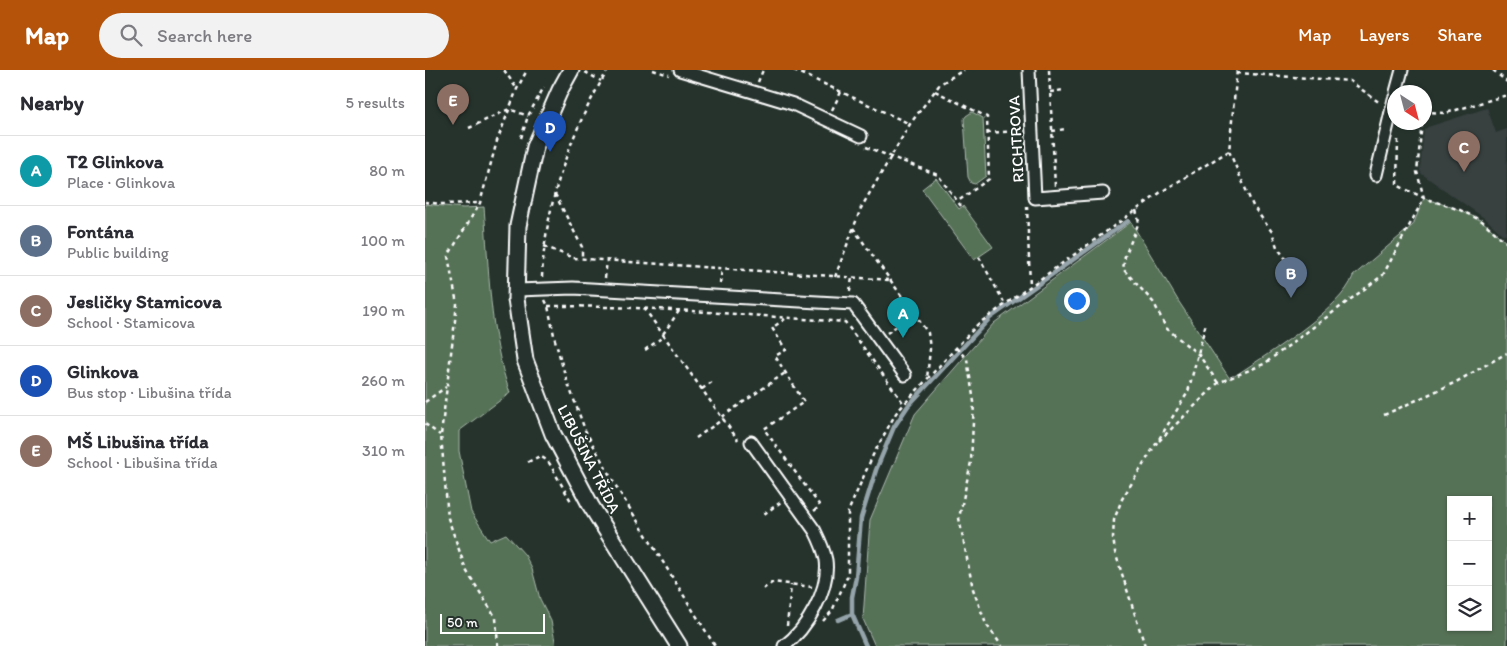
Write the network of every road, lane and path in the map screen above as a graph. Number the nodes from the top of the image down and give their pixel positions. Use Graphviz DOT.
graph roads {
  1 [pos="504,70"];
  2 [pos="527,70"];
  3 [pos="571,70"];
  4 [pos="582,70"];
  5 [pos="608,70"];
  6 [pos="680,70"];
  7 [pos="763,70"];
  8 [pos="794,70"];
  9 [pos="963,70"];
  10 [pos="1029,70"];
  11 [pos="1049,70"];
  12 [pos="1402,70"];
  13 [pos="1493,70"];
  14 [pos="1237,71"];
  15 [pos="760,76"];
  16 [pos="601,81"];
  17 [pos="1507,82"];
  18 [pos="1398,85"];
  19 [pos="545,86"];
  20 [pos="517,89"];
  21 [pos="1064,90"];
  22 [pos="935,91"];
  23 [pos="841,92"];
  24 [pos="1050,92"];
  25 [pos="1507,95"];
  26 [pos="1387,107"];
  27 [pos="833,108"];
  28 [pos="509,109"];
  29 [pos="1432,112"];
  30 [pos="528,116"];
  31 [pos="910,124"];
  32 [pos="469,128"];
  33 [pos="1066,129"];
  34 [pos="1387,129"];
  35 [pos="1052,130"];
  36 [pos="1421,130"];
  37 [pos="1024,131"];
  38 [pos="1398,132"];
  39 [pos="987,133"];
  40 [pos="861,136"];
  41 [pos="521,138"];
  42 [pos="1229,150"];
  43 [pos="1376,175"];
  44 [pos="1062,188"];
  45 [pos="1103,193"];
  46 [pos="555,194"];
  47 [pos="1424,198"];
  48 [pos="958,201"];
  49 [pos="425,202"];
  50 [pos="481,203"];
  51 [pos="1136,210"];
  52 [pos="853,228"];
  53 [pos="1507,243"];
  54 [pos="544,246"];
  55 [pos="979,257"];
  56 [pos="582,258"];
  57 [pos="607,260"];
  58 [pos="722,268"];
  59 [pos="835,277"];
  60 [pos="852,278"];
  61 [pos="1299,278"];
  62 [pos="891,280"];
  63 [pos="605,281"];
  64 [pos="720,288"];
  65 [pos="543,289"];
  66 [pos="517,290"];
  67 [pos="849,297"];
  68 [pos="1005,304"];
  69 [pos="548,306"];
  70 [pos="644,308"];
  71 [pos="679,311"];
  72 [pos="915,314"];
  73 [pos="787,318"];
  74 [pos="1207,323"];
  75 [pos="889,332"];
  76 [pos="663,335"];
  77 [pos="955,348"];
  78 [pos="645,350"];
  79 [pos="1507,353"];
  80 [pos="1199,354"];
  81 [pos="785,372"];
  82 [pos="905,375"];
  83 [pos="927,379"];
  84 [pos="713,381"];
  85 [pos="1218,383"];
  86 [pos="447,387"];
  87 [pos="702,389"];
  88 [pos="425,402"];
  89 [pos="904,404"];
  90 [pos="1384,416"];
  91 [pos="723,418"];
  92 [pos="425,424"];
  93 [pos="441,435"];
  94 [pos="696,438"];
  95 [pos="739,441"];
  96 [pos="1159,441"];
  97 [pos="751,442"];
  98 [pos="787,508"];
  99 [pos="764,514"];
  100 [pos="805,518"];
  101 [pos="791,585"];
  102 [pos="816,588"];
  103 [pos="763,589"];
  104 [pos="793,623"];
  105 [pos="819,624"];
  106 [pos="788,645"];
  107 [pos="498,646"];
  108 [pos="679,646"];
  109 [pos="715,646"];
  110 [pos="1002,646"];
  111 [pos="1145,646"];
  1 -- 20 [label="path"];
  2 -- 20 [label="path"];
  3 -- 66 [label="street, LIBUŠINA TŘÍDA"];
  4 -- 16 [label="path"];
  5 -- 16 [label="path"];
  6 -- 40 [label="street"];
  7 -- 15 [label="path"];
  8 -- 23 [label="path"];
  9 -- 22 [label="path"];
  10 -- 45 [label="street, RICHTROVA"];
  11 -- 24 [label="path"];
  12 -- 18 [label="street"];
  13 -- 17 [label="path"];
  14 -- 26 [label="path"];
  14 -- 42 [label="path"];
  16 -- 46 [label="path"];
  19 -- 30 [label="path"];
  20 -- 28 [label="path"];
  21 -- 24 [label="path"];
  22 -- 31 [label="path"];
  22 -- 39 [label="path"];
  23 -- 27 [label="path"];
  23 -- 31 [label="path"];
  24 -- 35 [label="path"];
  25 -- 29 [label="path"];
  28 -- 30 [label="path"];
  28 -- 32 [label="path"];
  28 -- 50 [label="path"];
  30 -- 41 [label="path"];
  31 -- 52 [label="path"];
  33 -- 35 [label="path"];
  34 -- 43 [label="street"];
  35 -- 44 [label="path"];
  36 -- 47 [label="path"];
  37 -- 39 [label="path"];
  38 -- 47 [label="path"];
  39 -- 48 [label="path"];
  42 -- 51 [label="path"];
  42 -- 61 [label="path"];
  46 -- 54 [label="path"];
  46 -- 56 [label="path"];
  47 -- 53 [label="path"];
  47 -- 85 [label="path"];
  49 -- 50 [label="path"];
  50 -- 86 [label="path"];
  51 -- 68 [label="path"];
  51 -- 80 [label="path"];
  52 -- 59 [label="path"];
  52 -- 62 [label="path"];
  54 -- 56 [label="path"];
  54 -- 65 [label="path"];
  55 -- 68 [label="path"];
  56 -- 57 [label="path"];
  57 -- 58 [label="path"];
  57 -- 63 [label="path"];
  58 -- 59 [label="path"];
  58 -- 64 [label="path"];
  59 -- 60 [label="path"];
  60 -- 62 [label="path"];
  60 -- 67 [label="path"];
  62 -- 72 [label="path"];
  65 -- 66 [label="street"];
  65 -- 69 [label="path"];
  65 -- 82 [label="street"];
  66 -- 108 [label="street, LIBUŠINA TŘÍDA"];
  68 -- 77 [label="path"];
  69 -- 70 [label="path"];
  69 -- 109 [label="path"];
  70 -- 71 [label="path"];
  70 -- 76 [label="path"];
  71 -- 73 [label="path"];
  71 -- 76 [label="path"];
  72 -- 75 [label="path"];
  72 -- 83 [label="path"];
  73 -- 81 [label="path"];
  73 -- 89 [label="path"];
  74 -- 80 [label="path"];
  76 -- 78 [label="path"];
  76 -- 87 [label="path"];
  77 -- 83 [label="path"];
  77 -- 110 [label="path"];
  79 -- 90 [label="path"];
  80 -- 85 [label="path"];
  80 -- 96 [label="path"];
  81 -- 91 [label="path"];
  81 -- 100 [label="path"];
  83 -- 89 [label="path"];
  84 -- 87 [label="path"];
  85 -- 96 [label="path"];
  86 -- 88 [label="path"];
  86 -- 93 [label="path"];
  87 -- 91 [label="path"];
  89 -- 105 [label="path"];
  91 -- 94 [label="path"];
  91 -- 95 [label="path"];
  92 -- 93 [label="path"];
  93 -- 107 [label="path"];
  96 -- 111 [label="path"];
  97 -- 100 [label="street"];
  98 -- 99 [label="path"];
  100 -- 106 [label="street"];
  101 -- 102 [label="path"];
  101 -- 103 [label="path"];
  101 -- 104 [label="path"];
}
